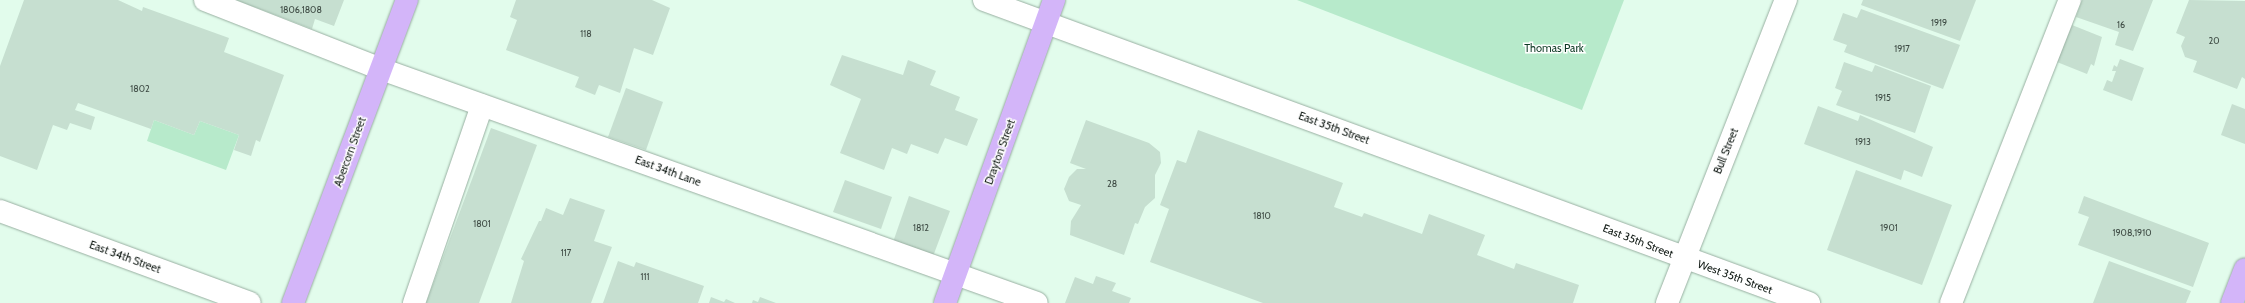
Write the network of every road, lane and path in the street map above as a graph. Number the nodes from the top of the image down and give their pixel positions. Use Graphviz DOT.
graph roads {
  1 [pos="205,0"];
  2 [pos="406,0"];
  3 [pos="984,0"];
  4 [pos="1054,0"];
  5 [pos="1786,0"];
  6 [pos="2070,0"];
  7 [pos="1046,23"];
  8 [pos="381,69"];
  9 [pos="482,105"];
  10 [pos="0,211"];
  11 [pos="1684,258"];
  12 [pos="2245,269"];
  13 [pos="956,274"];
  14 [pos="250,303"];
  15 [pos="293,303"];
  16 [pos="414,303"];
  17 [pos="945,303"];
  18 [pos="1038,303"];
  19 [pos="1667,303"];
  20 [pos="1809,303"];
  21 [pos="1951,303"];
  22 [pos="2232,303"];
  1 -- 8 [label="street, East 34th Lane"];
  2 -- 8 [label="main road, Abercorn Street"];
  3 -- 7 [label="street, East 35th Street"];
  4 -- 7 [label="main road, Drayton Street"];
  5 -- 11 [label="street, Bull Street"];
  6 -- 21 [label="street"];
  7 -- 11 [label="street, East 35th Street"];
  7 -- 13 [label="main road, Drayton Street"];
  8 -- 9 [label="street, East 34th Lane"];
  8 -- 15 [label="main road, Abercorn Street"];
  9 -- 13 [label="street, East 34th Lane"];
  9 -- 16 [label="street"];
  10 -- 14 [label="street, East 34th Street"];
  11 -- 19 [label="street, Bull Street"];
  11 -- 20 [label="street, West 35th Street"];
  12 -- 22 [label="main road"];
  13 -- 17 [label="main road, Drayton Street"];
  13 -- 18 [label="street, East 34th Lane"];
}
